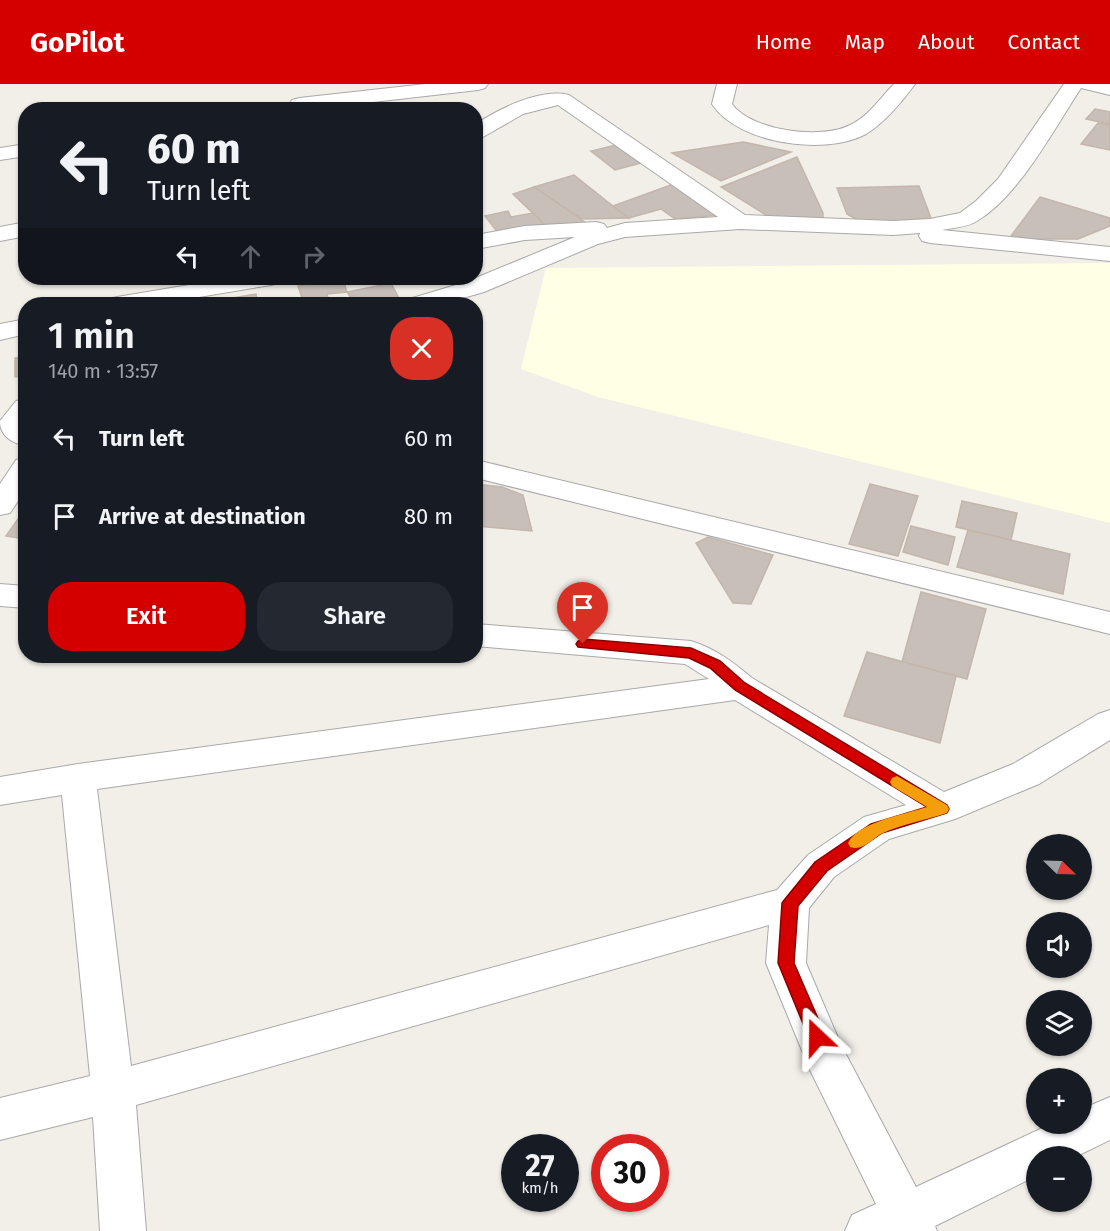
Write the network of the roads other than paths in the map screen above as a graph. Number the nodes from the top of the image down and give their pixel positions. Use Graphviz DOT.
graph roads {
  1 [pos="312,84"];
  2 [pos="477,84"];
  3 [pos="727,84"];
  4 [pos="904,84"];
  5 [pos="1074,84"];
  6 [pos="1088,84"];
  7 [pos="532,86"];
  8 [pos="1110,89"];
  9 [pos="409,92"];
  10 [pos="561,99"];
  11 [pos="297,102"];
  12 [pos="324,102"];
  13 [pos="398,102"];
  14 [pos="483,129"];
  15 [pos="18,151"];
  16 [pos="0,154"];
  17 [pos="740,222"];
  18 [pos="848,228"];
  19 [pos="626,230"];
  20 [pos="18,231"];
  21 [pos="0,234"];
  22 [pos="483,241"];
  23 [pos="1110,254"];
  24 [pos="483,284"];
  25 [pos="230,285"];
  26 [pos="480,285"];
  27 [pos="158,297"];
  28 [pos="441,297"];
  29 [pos="18,328"];
  30 [pos="0,332"];
  31 [pos="483,471"];
  32 [pos="18,478"];
  33 [pos="0,506"];
  34 [pos="0,595"];
  35 [pos="18,596"];
  36 [pos="1110,623"];
  37 [pos="483,636"];
  38 [pos="740,687"];
  39 [pos="1110,723"];
  40 [pos="78,778"];
  41 [pos="0,791"];
  42 [pos="942,809"];
  43 [pos="790,903"];
  44 [pos="724,922"];
  45 [pos="786,963"];
  46 [pos="113,1091"];
  47 [pos="1110,1118"];
  48 [pos="0,1119"];
  49 [pos="896,1226"];
  50 [pos="123,1231"];
  1 -- 11 [label="street"];
  2 -- 9 [label="street"];
  3 -- 4 [label="street"];
  5 -- 18 [label="street"];
  6 -- 8 [label="street"];
  7 -- 10 [label="street"];
  9 -- 12 [label="street"];
  9 -- 13 [label="street"];
  10 -- 14 [label="street"];
  10 -- 17 [label="street"];
  15 -- 16 [label="street"];
  17 -- 18 [label="street"];
  17 -- 19 [label="street"];
  18 -- 23 [label="street"];
  19 -- 22 [label="street"];
  19 -- 24 [label="street"];
  20 -- 21 [label="street"];
  25 -- 27 [label="street"];
  26 -- 28 [label="street"];
  29 -- 30 [label="street"];
  31 -- 36 [label="street"];
  32 -- 33 [label="street"];
  34 -- 35 [label="street"];
  37 -- 38 [label="street"];
  38 -- 40 [label="street"];
  38 -- 42 [label="street"];
  39 -- 42 [label="street"];
  40 -- 41 [label="street"];
  40 -- 46 [label="street"];
  42 -- 43 [label="street"];
  43 -- 44 [label="street"];
  43 -- 45 [label="street"];
  44 -- 45 [label="street"];
  44 -- 46 [label="street"];
  45 -- 49 [label="street"];
  46 -- 48 [label="street"];
  46 -- 50 [label="street"];
  47 -- 49 [label="street"];
}
